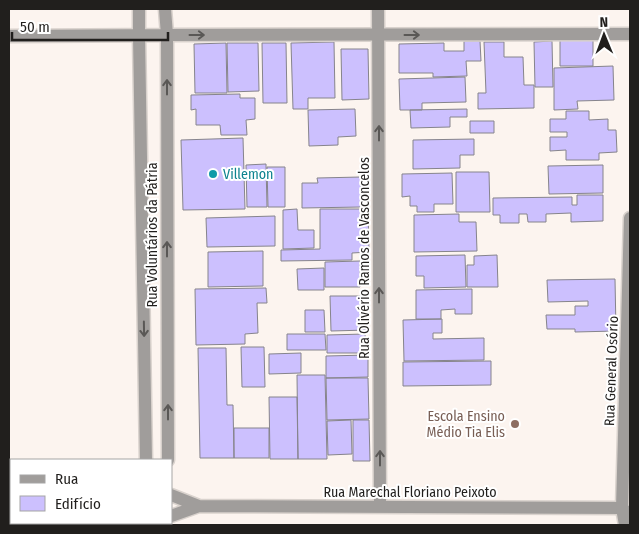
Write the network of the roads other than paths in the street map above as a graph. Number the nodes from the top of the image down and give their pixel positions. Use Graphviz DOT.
graph roads {
  1 [pos="139,9"];
  2 [pos="165,9"];
  3 [pos="378,9"];
  4 [pos="378,34"];
  5 [pos="630,34"];
  6 [pos="167,35"];
  7 [pos="9,36"];
  8 [pos="139,36"];
  9 [pos="630,218"];
  10 [pos="146,459"];
  11 [pos="168,459"];
  12 [pos="630,491"];
  13 [pos="172,495"];
  14 [pos="199,506"];
  15 [pos="380,507"];
  16 [pos="626,511"];
  17 [pos="172,516"];
  18 [pos="625,525"];
  1 -- 8 [label="street, Rua Voluntários da Pátria"];
  2 -- 6 [label="street, Rua Voluntários da Pátria"];
  3 -- 4 [label="street, Rua Olivério Ramos de Vasconcelos"];
  4 -- 5 [label="street, one-way"];
  6 -- 4 [label="street, one-way"];
  15 -- 4 [label="street, Rua Olivério Ramos de Vasconcelos, one-way"];
  6 -- 8 [label="street"];
  11 -- 6 [label="street, Rua Voluntários da Pátria, one-way"];
  7 -- 8 [label="street"];
  8 -- 10 [label="street, Rua Voluntários da Pátria, one-way"];
  9 -- 16 [label="street, Rua General Osório"];
  12 -- 16 [label="street"];
  13 -- 14 [label="street, Rua Marechal Floriano Peixoto"];
  14 -- 15 [label="street, Rua Marechal Floriano Peixoto"];
  14 -- 17 [label="street, Rua Marechal Floriano Peixoto"];
  15 -- 16 [label="street, Rua Marechal Floriano Peixoto"];
  16 -- 18 [label="street, Rua General Osório"];
}
